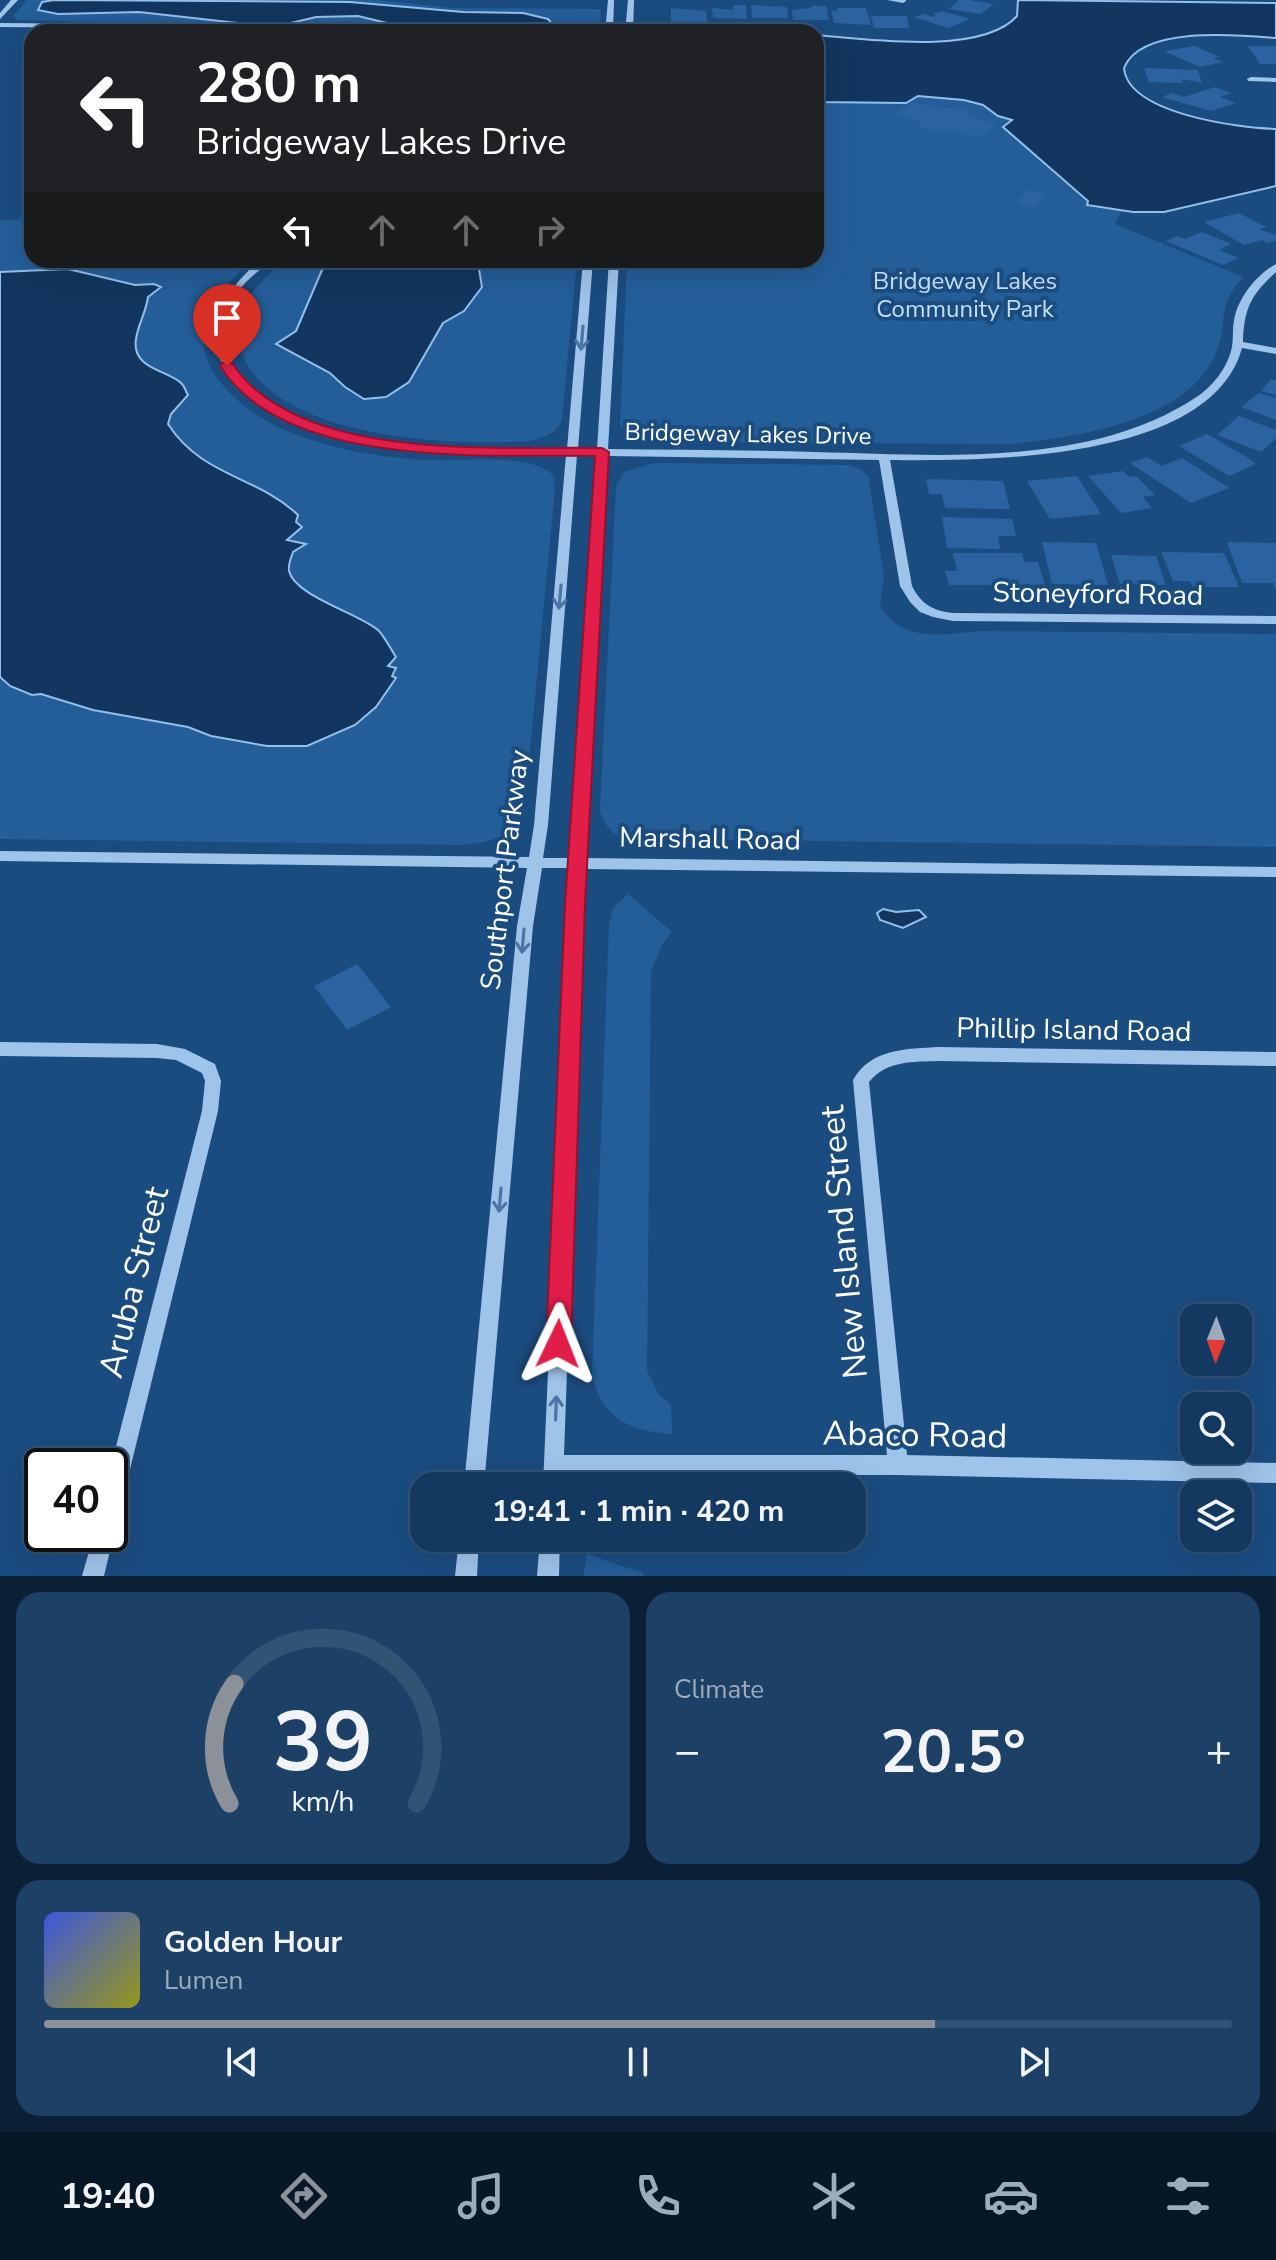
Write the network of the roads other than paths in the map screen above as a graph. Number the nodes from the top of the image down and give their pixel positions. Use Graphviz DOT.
graph roads {
  1 [pos="15,0"];
  2 [pos="611,0"];
  3 [pos="631,0"];
  4 [pos="890,0"];
  5 [pos="903,1"];
  6 [pos="0,17"];
  7 [pos="610,24"];
  8 [pos="630,24"];
  9 [pos="0,25"];
  10 [pos="24,25"];
  11 [pos="1251,79"];
  12 [pos="1276,80"];
  13 [pos="1276,267"];
  14 [pos="257,268"];
  15 [pos="587,268"];
  16 [pos="614,268"];
  17 [pos="1238,344"];
  18 [pos="1276,351"];
  19 [pos="572,452"];
  20 [pos="602,452"];
  21 [pos="884,456"];
  22 [pos="1276,620"];
  23 [pos="0,856"];
  24 [pos="537,864"];
  25 [pos="579,864"];
  26 [pos="1276,872"];
  27 [pos="0,1049"];
  28 [pos="1276,1059"];
  29 [pos="872,1065"];
  30 [pos="126,1448"];
  31 [pos="898,1465"];
  32 [pos="475,1472"];
  33 [pos="553,1472"];
  34 [pos="678,1472"];
  35 [pos="1276,1473"];
  36 [pos="99,1552"];
  37 [pos="468,1552"];
  38 [pos="549,1552"];
  39 [pos="93,1576"];
  40 [pos="466,1576"];
  41 [pos="548,1576"];
  1 -- 6 [label="street"];
  2 -- 7 [label="street"];
  3 -- 8 [label="street"];
  4 -- 5 [label="street"];
  9 -- 10 [label="street"];
  11 -- 12 [label="street"];
  13 -- 17 [label="street, Bridgeway Lakes Drive"];
  14 -- 19 [label="street, Bridgeway Lakes Drive"];
  15 -- 19 [label="street, Southport Parkway, one-way"];
  16 -- 20 [label="street"];
  17 -- 18 [label="street"];
  17 -- 21 [label="street, Bridgeway Lakes Drive"];
  19 -- 20 [label="street, Bridgeway Lakes Drive"];
  19 -- 24 [label="street, Southport Parkway, one-way"];
  20 -- 21 [label="street, Bridgeway Lakes Drive"];
  20 -- 25 [label="street"];
  21 -- 22 [label="street, Stoneyford Road"];
  23 -- 24 [label="street, Marshall Road"];
  24 -- 25 [label="street, Marshall Road"];
  24 -- 32 [label="street, Southport Parkway, one-way"];
  25 -- 26 [label="street, Marshall Road"];
  33 -- 25 [label="street, one-way"];
  27 -- 30 [label="street, Aruba Street"];
  28 -- 29 [label="street, Phillip Island Road"];
  29 -- 31 [label="street, New Island Street"];
  31 -- 34 [label="street, Abaco Road"];
  31 -- 35 [label="street, Abaco Road"];
  36 -- 39 [label="street"];
  37 -- 40 [label="street"];
  38 -- 41 [label="street"];
}
